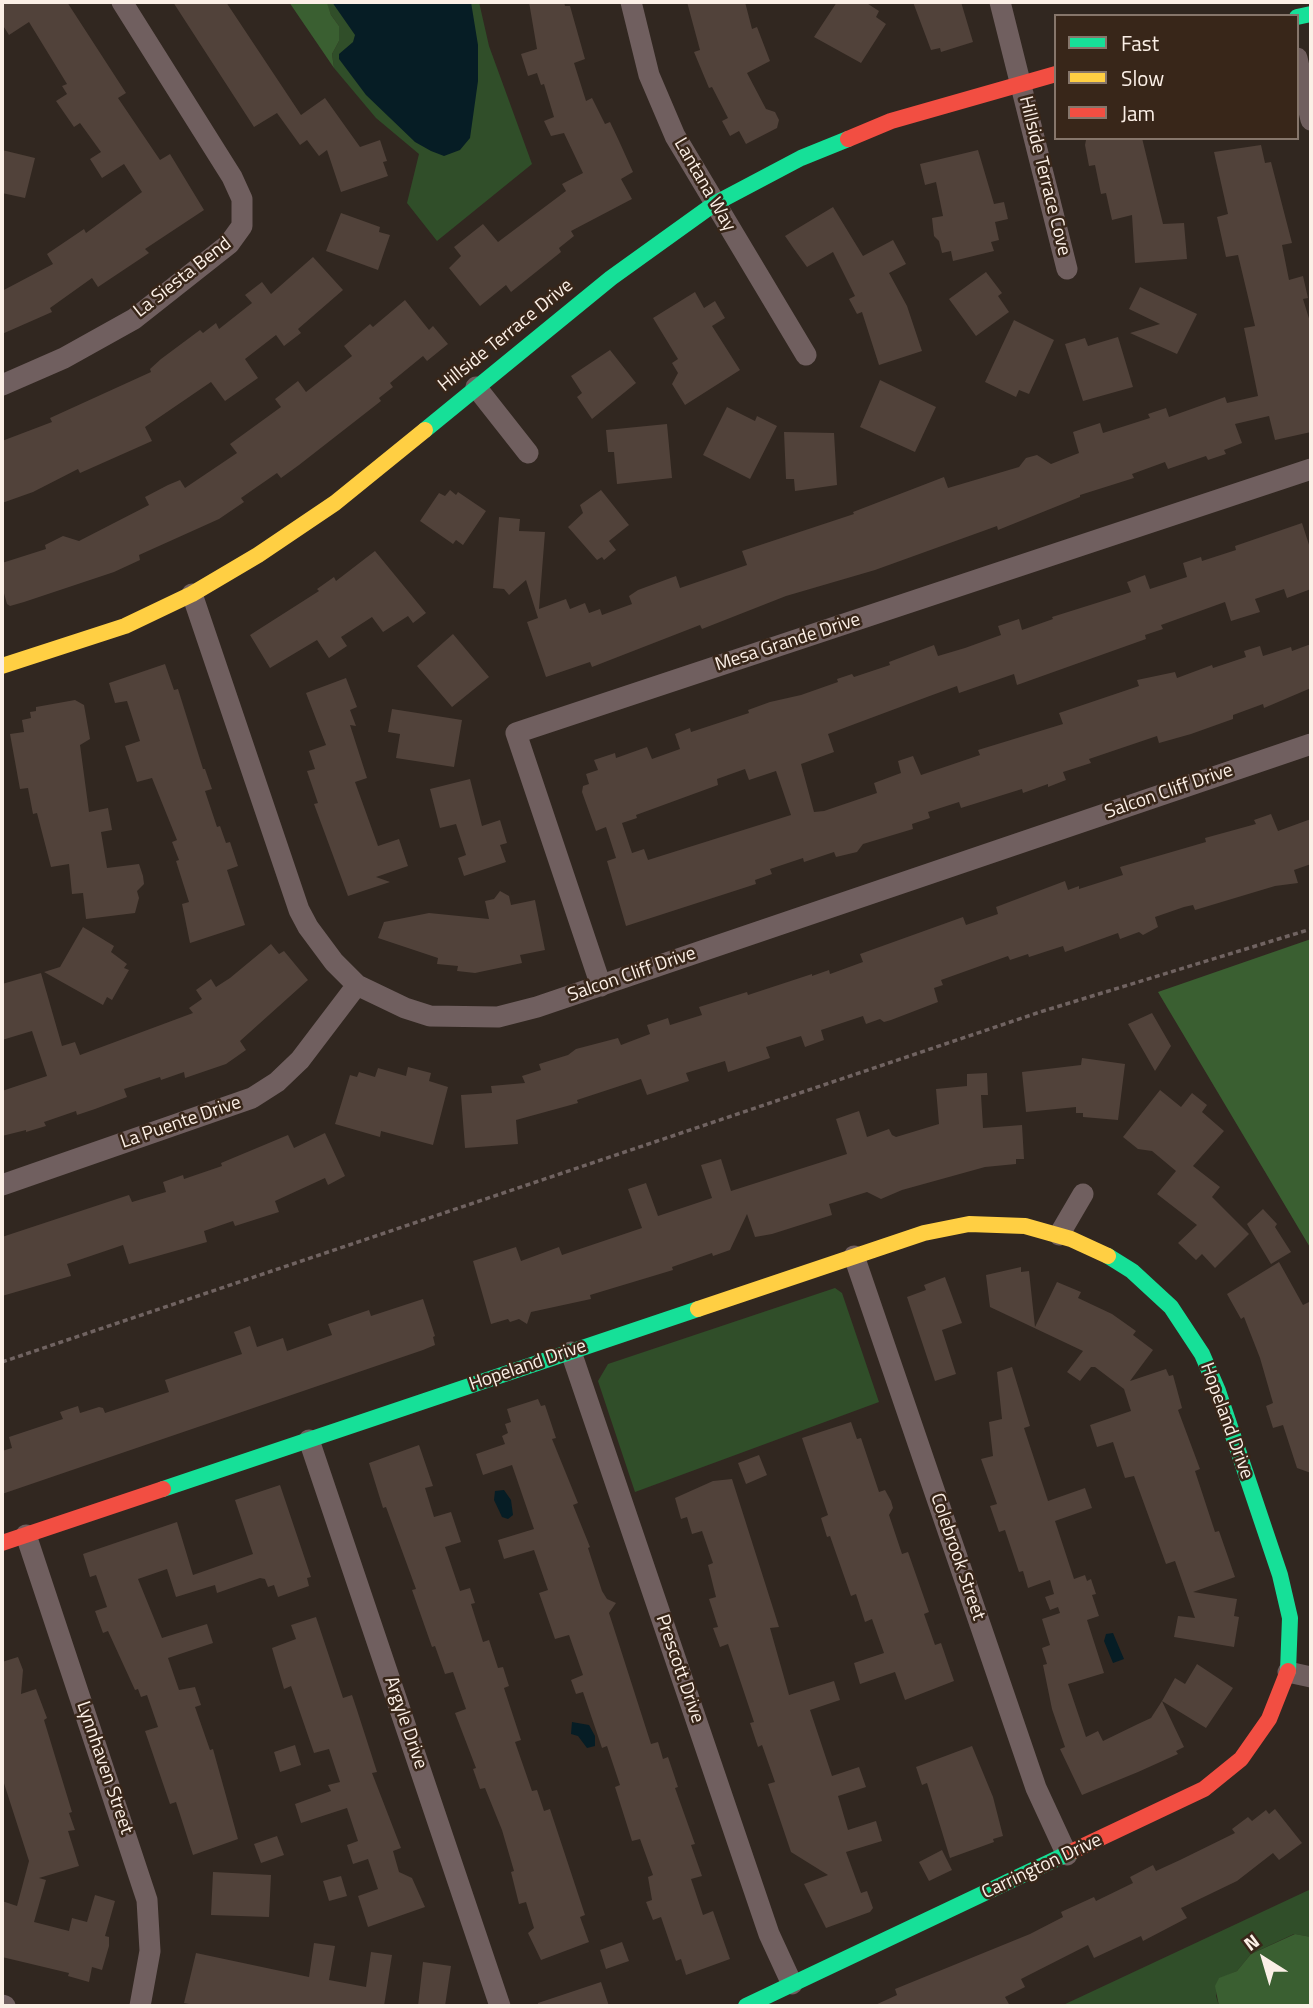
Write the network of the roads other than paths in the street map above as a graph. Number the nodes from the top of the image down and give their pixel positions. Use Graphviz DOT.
graph roads {
  1 [pos="122,2"];
  2 [pos="631,2"];
  3 [pos="1000,2"];
  4 [pos="1299,67"];
  5 [pos="1054,74"];
  6 [pos="1020,82"];
  7 [pos="1311,120"];
  8 [pos="714,204"];
  9 [pos="1067,269"];
  10 [pos="806,355"];
  11 [pos="2,385"];
  12 [pos="476,387"];
  13 [pos="528,453"];
  14 [pos="1311,469"];
  15 [pos="192,594"];
  16 [pos="2,666"];
  17 [pos="1311,744"];
  18 [pos="357,985"];
  19 [pos="601,986"];
  20 [pos="2,1185"];
  21 [pos="1083,1194"];
  22 [pos="1059,1235"];
  23 [pos="854,1256"];
  24 [pos="571,1352"];
  25 [pos="309,1440"];
  26 [pos="26,1535"];
  27 [pos="2,1543"];
  28 [pos="1288,1672"];
  29 [pos="1311,1677"];
  30 [pos="1067,1855"];
  31 [pos="792,1984"];
  32 [pos="140,2006"];
  33 [pos="500,2006"];
  34 [pos="746,2006"];
  1 -- 11 [label="street, La Siesta Bend"];
  2 -- 8 [label="street, Lantana Way"];
  3 -- 6 [label="street, Hillside Terrace Cove"];
  4 -- 7 [label="street"];
  5 -- 6 [label="street, Hillside Terrace Drive"];
  6 -- 8 [label="street, Hillside Terrace Drive"];
  6 -- 9 [label="street, Hillside Terrace Cove"];
  8 -- 10 [label="street, Lantana Way"];
  8 -- 12 [label="street, Hillside Terrace Drive"];
  12 -- 13 [label="street"];
  12 -- 15 [label="street, Hillside Terrace Drive"];
  14 -- 19 [label="street, Mesa Grande Drive"];
  15 -- 16 [label="street, Hillside Terrace Drive"];
  15 -- 18 [label="street, Salcon Cliff Drive"];
  17 -- 19 [label="street, Salcon Cliff Drive"];
  18 -- 19 [label="street, Salcon Cliff Drive"];
  18 -- 20 [label="street, La Puente Drive"];
  21 -- 22 [label="street"];
  22 -- 23 [label="street, Hopeland Drive"];
  22 -- 28 [label="street, Hopeland Drive"];
  23 -- 24 [label="street, Hopeland Drive"];
  23 -- 30 [label="street, Colebrook Street"];
  24 -- 25 [label="street, Hopeland Drive"];
  24 -- 31 [label="street, Prescott Drive"];
  25 -- 26 [label="street, Hopeland Drive"];
  25 -- 33 [label="street, Argyle Drive"];
  26 -- 27 [label="street, Hopeland Drive"];
  26 -- 32 [label="street, Lynnhaven Street"];
  28 -- 29 [label="street"];
  28 -- 30 [label="street, Carrington Drive"];
  30 -- 31 [label="street, Carrington Drive"];
  31 -- 34 [label="street, Carrington Drive"];
}
